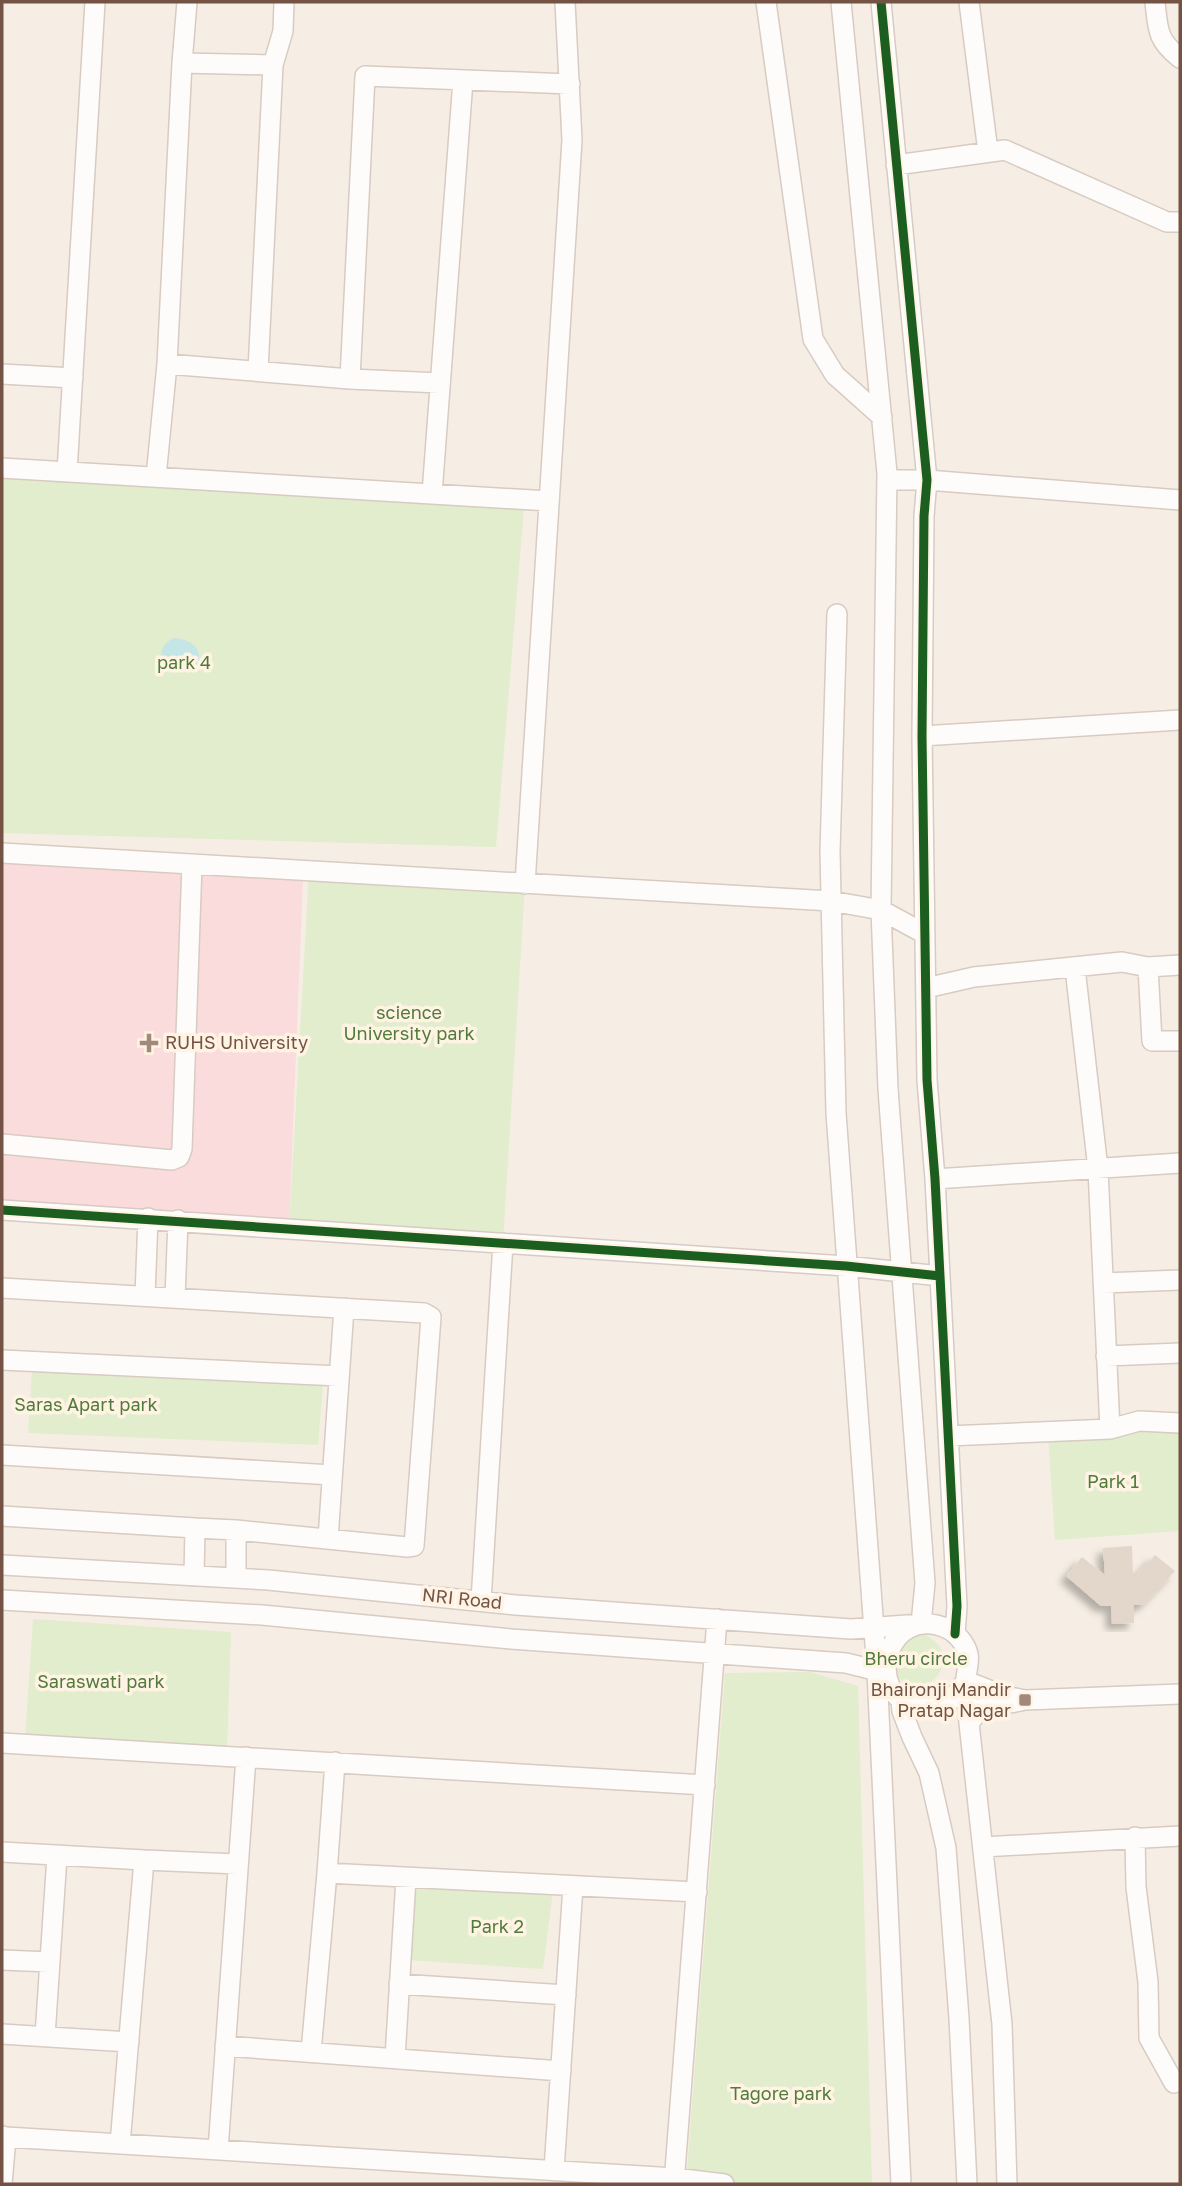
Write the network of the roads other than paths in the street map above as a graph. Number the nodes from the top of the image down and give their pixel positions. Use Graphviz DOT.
graph roads {
  1 [pos="95,2"];
  2 [pos="187,2"];
  3 [pos="284,2"];
  4 [pos="565,2"];
  5 [pos="766,2"];
  6 [pos="841,2"];
  7 [pos="881,2"];
  8 [pos="969,2"];
  9 [pos="1155,2"];
  10 [pos="1180,58"];
  11 [pos="182,63"];
  12 [pos="273,65"];
  13 [pos="463,80"];
  14 [pos="570,84"];
  15 [pos="988,152"];
  16 [pos="896,165"];
  17 [pos="1180,222"];
  18 [pos="167,364"];
  19 [pos="258,371"];
  20 [pos="2,374"];
  21 [pos="73,378"];
  22 [pos="350,379"];
  23 [pos="440,383"];
  24 [pos="881,417"];
  25 [pos="2,468"];
  26 [pos="67,472"];
  27 [pos="156,477"];
  28 [pos="887,480"];
  29 [pos="927,480"];
  30 [pos="432,494"];
  31 [pos="1180,500"];
  32 [pos="549,501"];
  33 [pos="836,614"];
  34 [pos="1180,720"];
  35 [pos="922,736"];
  36 [pos="2,853"];
  37 [pos="192,864"];
  38 [pos="525,884"];
  39 [pos="831,901"];
  40 [pos="881,910"];
  41 [pos="925,934"];
  42 [pos="1180,965"];
  43 [pos="1147,967"];
  44 [pos="1075,968"];
  45 [pos="926,988"];
  46 [pos="1180,1041"];
  47 [pos="2,1144"];
  48 [pos="1180,1163"];
  49 [pos="1098,1169"];
  50 [pos="935,1179"];
  51 [pos="2,1210"];
  52 [pos="148,1218"];
  53 [pos="178,1220"];
  54 [pos="503,1242"];
  55 [pos="846,1266"];
  56 [pos="903,1273"];
  57 [pos="940,1276"];
  58 [pos="1180,1280"];
  59 [pos="1103,1283"];
  60 [pos="2,1288"];
  61 [pos="145,1296"];
  62 [pos="175,1297"];
  63 [pos="344,1308"];
  64 [pos="1180,1353"];
  65 [pos="1106,1356"];
  66 [pos="2,1360"];
  67 [pos="339,1376"];
  68 [pos="1180,1423"];
  69 [pos="1110,1429"];
  70 [pos="948,1436"];
  71 [pos="2,1455"];
  72 [pos="332,1475"];
  73 [pos="2,1516"];
  74 [pos="195,1528"];
  75 [pos="236,1530"];
  76 [pos="328,1539"];
  77 [pos="2,1565"];
  78 [pos="194,1576"];
  79 [pos="236,1578"];
  80 [pos="2,1600"];
  81 [pos="481,1601"];
  82 [pos="717,1619"];
  83 [pos="921,1624"];
  84 [pos="872,1627"];
  85 [pos="955,1634"];
  86 [pos="715,1654"];
  87 [pos="881,1672"];
  88 [pos="966,1681"];
  89 [pos="1180,1694"];
  90 [pos="901,1699"];
  91 [pos="1025,1700"];
  92 [pos="969,1723"];
  93 [pos="2,1743"];
  94 [pos="246,1757"];
  95 [pos="335,1762"];
  96 [pos="705,1785"];
  97 [pos="1180,1836"];
  98 [pos="1135,1837"];
  99 [pos="983,1847"];
  100 [pos="2,1852"];
  101 [pos="57,1856"];
  102 [pos="144,1860"];
  103 [pos="238,1864"];
  104 [pos="327,1873"];
  105 [pos="406,1878"];
  106 [pos="573,1886"];
  107 [pos="697,1892"];
  108 [pos="2,1960"];
  109 [pos="50,1962"];
  110 [pos="399,1984"];
  111 [pos="566,1995"];
  112 [pos="2,2034"];
  113 [pos="46,2036"];
  114 [pos="129,2042"];
  115 [pos="225,2046"];
  116 [pos="311,2052"];
  117 [pos="395,2058"];
  118 [pos="561,2071"];
  119 [pos="1174,2083"];
  120 [pos="4,2137"];
  121 [pos="120,2144"];
  122 [pos="218,2150"];
  123 [pos="554,2170"];
  124 [pos="675,2181"];
  125 [pos="2,2184"];
  126 [pos="724,2184"];
  127 [pos="901,2184"];
  128 [pos="967,2184"];
  129 [pos="1007,2184"];
  1 -- 21 [label="street"];
  2 -- 11 [label="street"];
  3 -- 12 [label="street"];
  4 -- 14 [label="street"];
  5 -- 24 [label="street"];
  6 -- 24 [label="street"];
  7 -- 16 [label="street"];
  8 -- 15 [label="street"];
  9 -- 10 [label="street"];
  11 -- 12 [label="street"];
  11 -- 18 [label="street"];
  12 -- 19 [label="street"];
  13 -- 14 [label="street"];
  13 -- 22 [label="street"];
  13 -- 23 [label="street"];
  14 -- 32 [label="street"];
  15 -- 16 [label="street"];
  15 -- 17 [label="street"];
  16 -- 29 [label="street"];
  18 -- 19 [label="street"];
  18 -- 27 [label="street"];
  19 -- 22 [label="street"];
  20 -- 21 [label="street"];
  21 -- 26 [label="street"];
  22 -- 23 [label="street"];
  23 -- 30 [label="street"];
  24 -- 28 [label="street"];
  25 -- 26 [label="street"];
  26 -- 27 [label="street"];
  27 -- 30 [label="street"];
  28 -- 29 [label="street"];
  28 -- 40 [label="street"];
  29 -- 31 [label="street"];
  29 -- 35 [label="street"];
  30 -- 32 [label="street"];
  32 -- 38 [label="street"];
  33 -- 39 [label="street"];
  34 -- 35 [label="street"];
  35 -- 41 [label="street"];
  36 -- 37 [label="street"];
  37 -- 38 [label="street"];
  37 -- 47 [label="street"];
  38 -- 39 [label="street"];
  39 -- 40 [label="street"];
  39 -- 55 [label="street"];
  40 -- 41 [label="street"];
  40 -- 56 [label="street"];
  41 -- 45 [label="street"];
  42 -- 43 [label="street"];
  43 -- 44 [label="street"];
  43 -- 46 [label="street"];
  44 -- 45 [label="street"];
  44 -- 49 [label="street"];
  45 -- 50 [label="street"];
  48 -- 49 [label="street"];
  49 -- 50 [label="street"];
  49 -- 59 [label="street"];
  50 -- 57 [label="street"];
  51 -- 52 [label="street"];
  52 -- 53 [label="street"];
  52 -- 61 [label="street"];
  53 -- 54 [label="street"];
  53 -- 62 [label="street"];
  54 -- 55 [label="street"];
  54 -- 81 [label="street"];
  55 -- 56 [label="street"];
  55 -- 84 [label="street"];
  56 -- 57 [label="street"];
  56 -- 83 [label="street"];
  57 -- 70 [label="street"];
  58 -- 59 [label="street"];
  59 -- 65 [label="street"];
  60 -- 61 [label="street"];
  61 -- 62 [label="street"];
  62 -- 63 [label="street"];
  63 -- 67 [label="street"];
  63 -- 76 [label="street"];
  64 -- 65 [label="street"];
  65 -- 69 [label="street"];
  66 -- 67 [label="street"];
  67 -- 72 [label="street"];
  68 -- 69 [label="street"];
  69 -- 70 [label="street"];
  70 -- 85 [label="street"];
  71 -- 72 [label="street"];
  72 -- 76 [label="street"];
  73 -- 74 [label="street"];
  74 -- 75 [label="street"];
  74 -- 78 [label="street"];
  75 -- 76 [label="street"];
  75 -- 79 [label="street"];
  77 -- 78 [label="street, NRI Road"];
  78 -- 79 [label="street, NRI Road"];
  79 -- 81 [label="street, NRI Road"];
  80 -- 86 [label="street, NRI Road"];
  81 -- 82 [label="street, NRI Road"];
  82 -- 84 [label="street, NRI Road"];
  82 -- 86 [label="street"];
  83 -- 84 [label="street, NRI Road"];
  83 -- 85 [label="street"];
  83 -- 87 [label="street"];
  84 -- 87 [label="street"];
  85 -- 88 [label="street"];
  86 -- 87 [label="street, NRI Road"];
  86 -- 96 [label="street"];
  87 -- 90 [label="street"];
  87 -- 127 [label="street"];
  88 -- 90 [label="street"];
  88 -- 91 [label="street"];
  88 -- 92 [label="street"];
  89 -- 91 [label="street"];
  90 -- 128 [label="street"];
  91 -- 92 [label="street"];
  92 -- 99 [label="street"];
  93 -- 94 [label="street"];
  94 -- 95 [label="street"];
  94 -- 103 [label="street"];
  95 -- 96 [label="street"];
  95 -- 104 [label="street"];
  96 -- 107 [label="street"];
  97 -- 98 [label="street"];
  98 -- 99 [label="street"];
  98 -- 119 [label="street"];
  99 -- 129 [label="street"];
  100 -- 101 [label="street"];
  101 -- 102 [label="street"];
  101 -- 109 [label="street"];
  102 -- 103 [label="street"];
  102 -- 114 [label="street"];
  103 -- 115 [label="street"];
  104 -- 105 [label="street"];
  104 -- 116 [label="street"];
  105 -- 106 [label="street"];
  105 -- 110 [label="street"];
  106 -- 107 [label="street"];
  106 -- 111 [label="street"];
  107 -- 124 [label="street"];
  108 -- 109 [label="street"];
  109 -- 113 [label="street"];
  110 -- 111 [label="street"];
  110 -- 117 [label="street"];
  111 -- 118 [label="street"];
  112 -- 113 [label="street"];
  113 -- 114 [label="street"];
  114 -- 121 [label="street"];
  115 -- 116 [label="street"];
  115 -- 122 [label="street"];
  116 -- 117 [label="street"];
  117 -- 118 [label="street"];
  118 -- 123 [label="street"];
  120 -- 121 [label="street"];
  120 -- 125 [label="street"];
  121 -- 122 [label="street"];
  122 -- 123 [label="street"];
  123 -- 124 [label="street"];
  124 -- 126 [label="street"];
}
